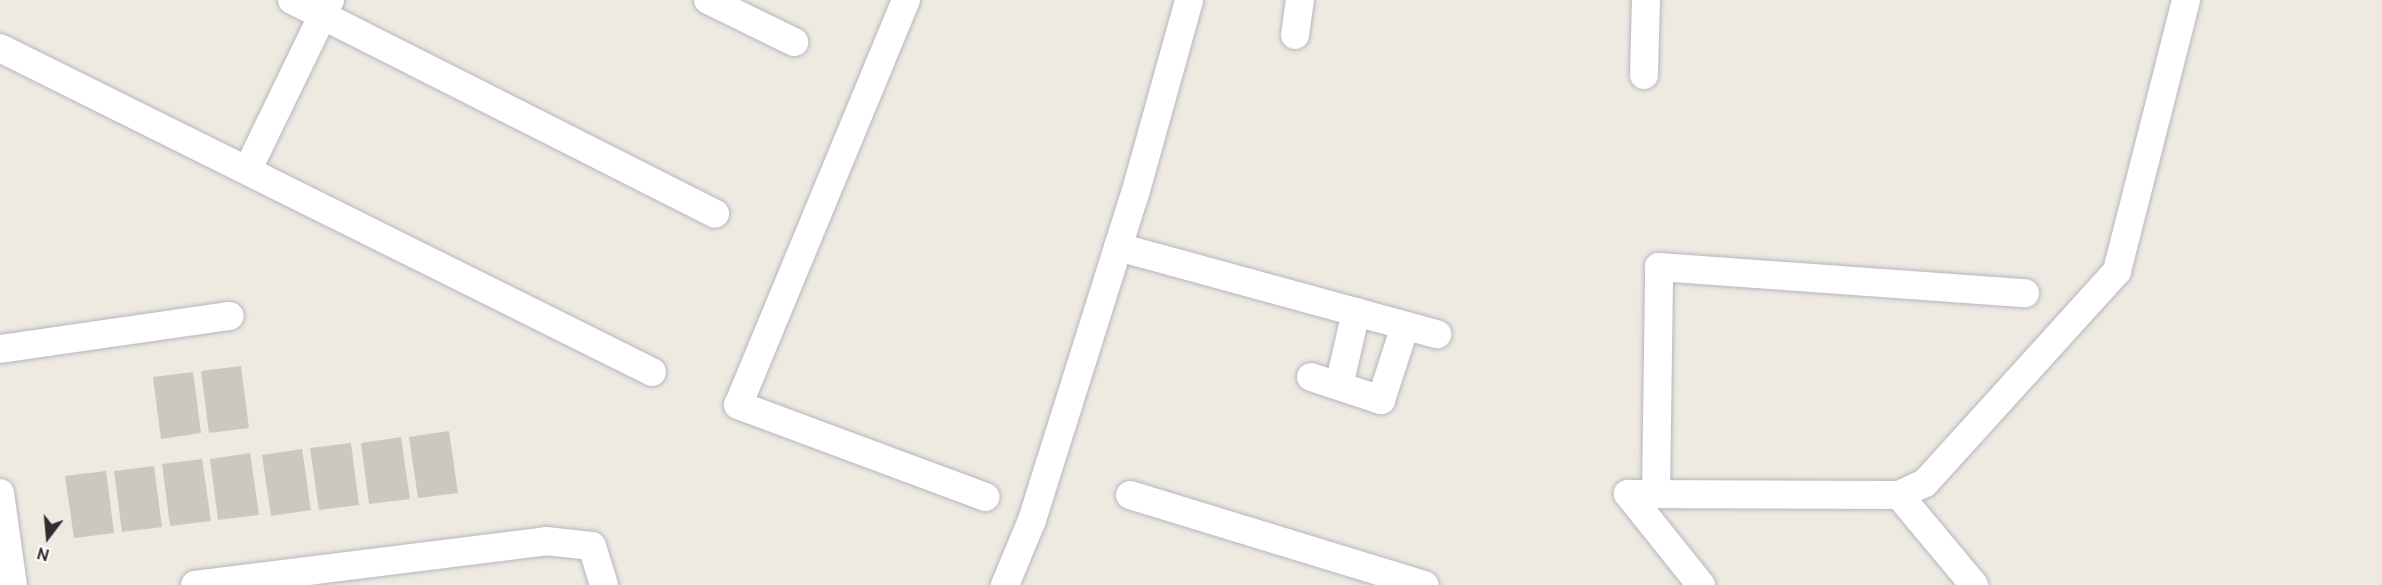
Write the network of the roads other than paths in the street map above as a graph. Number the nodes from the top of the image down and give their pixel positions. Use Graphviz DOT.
graph roads {
  1 [pos="292,0"];
  2 [pos="708,0"];
  3 [pos="906,0"];
  4 [pos="1189,0"];
  5 [pos="1300,0"];
  6 [pos="1646,0"];
  7 [pos="2186,0"];
  8 [pos="326,8"];
  9 [pos="1294,35"];
  10 [pos="794,42"];
  11 [pos="0,48"];
  12 [pos="1644,75"];
  13 [pos="248,169"];
  14 [pos="715,214"];
  15 [pos="1118,247"];
  16 [pos="2025,293"];
  17 [pos="1356,312"];
  18 [pos="230,316"];
  19 [pos="1405,326"];
  20 [pos="1437,334"];
  21 [pos="0,349"];
  22 [pos="652,372"];
  23 [pos="1311,377"];
  24 [pos="1339,386"];
  25 [pos="0,493"];
  26 [pos="1656,494"];
  27 [pos="1130,495"];
  28 [pos="1899,495"];
  29 [pos="985,497"];
  30 [pos="310,578"];
  31 [pos="13,585"];
  32 [pos="195,585"];
  33 [pos="604,585"];
  34 [pos="1005,585"];
  35 [pos="1425,585"];
  36 [pos="1701,585"];
  37 [pos="1974,585"];
  1 -- 8 [label="street"];
  2 -- 10 [label="street"];
  3 -- 29 [label="street"];
  4 -- 15 [label="street"];
  5 -- 9 [label="street"];
  6 -- 12 [label="street"];
  7 -- 28 [label="street"];
  8 -- 13 [label="street"];
  8 -- 14 [label="street"];
  11 -- 13 [label="street"];
  13 -- 22 [label="street"];
  15 -- 17 [label="street"];
  15 -- 34 [label="street"];
  16 -- 26 [label="street"];
  17 -- 19 [label="street"];
  17 -- 24 [label="street"];
  18 -- 21 [label="street"];
  19 -- 20 [label="street"];
  19 -- 24 [label="street"];
  23 -- 24 [label="street"];
  25 -- 31 [label="street"];
  26 -- 28 [label="street"];
  26 -- 36 [label="street"];
  27 -- 35 [label="street"];
  28 -- 37 [label="street"];
  30 -- 32 [label="street"];
  30 -- 33 [label="street"];
}
